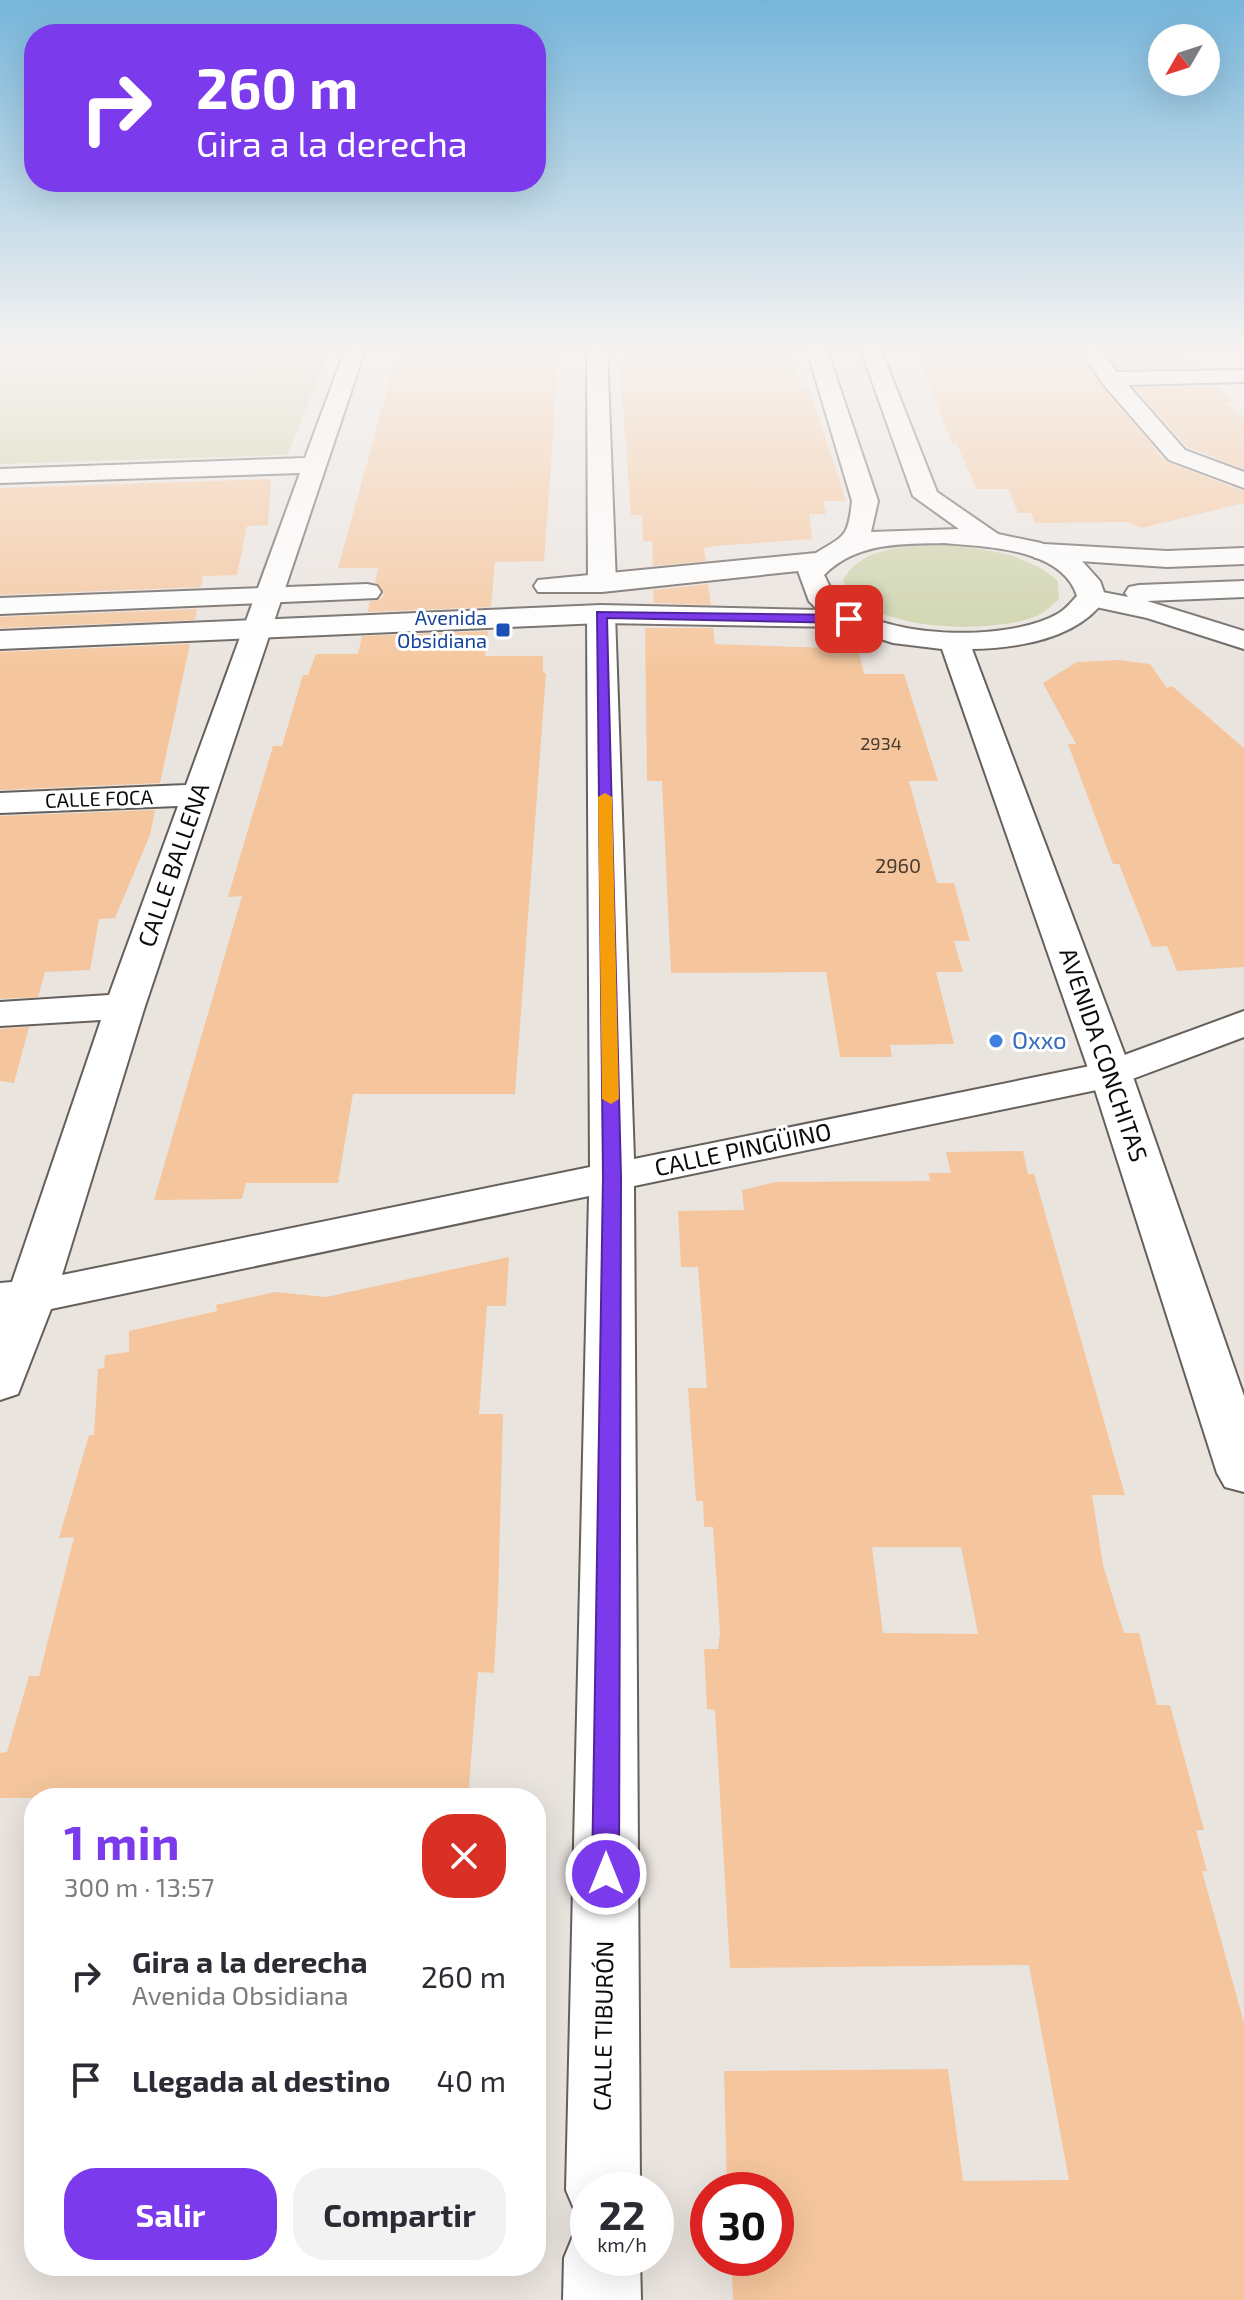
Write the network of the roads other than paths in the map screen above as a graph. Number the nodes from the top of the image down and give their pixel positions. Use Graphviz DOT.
graph roads {
  1 [pos="317,457"];
  2 [pos="599,457"];
  3 [pos="851,457"];
  4 [pos="911,457"];
  5 [pos="1183,457"];
  6 [pos="314,465"];
  7 [pos="0,476"];
  8 [pos="1244,481"];
  9 [pos="995,540"];
  10 [pos="852,545"];
  11 [pos="1044,552"];
  12 [pos="1244,556"];
  13 [pos="820,561"];
  14 [pos="522,587"];
  15 [pos="1244,589"];
  16 [pos="395,591"];
  17 [pos="1092,596"];
  18 [pos="602,599"];
  19 [pos="0,606"];
  20 [pos="263,611"];
  21 [pos="849,619"];
  22 [pos="0,640"];
  23 [pos="1244,640"];
  24 [pos="954,641"];
  25 [pos="198,795"];
  26 [pos="0,803"];
  27 [pos="125,1006"];
  28 [pos="0,1014"];
  29 [pos="1244,1023"];
  30 [pos="1111,1074"];
  31 [pos="612,1177"];
  32 [pos="16,1298"];
  33 [pos="0,1382"];
  34 [pos="1244,1473"];
  35 [pos="603,2172"];
  36 [pos="602,2276"];
  37 [pos="602,2300"];
  1 -- 6 [label="street, CALLE BALLENA"];
  2 -- 18 [label="street, CALLE TIBURÓN"];
  3 -- 10 [label="street"];
  4 -- 9 [label="street"];
  5 -- 8 [label="street"];
  6 -- 7 [label="street"];
  6 -- 20 [label="street, CALLE BALLENA"];
  9 -- 10 [label="street"];
  9 -- 11 [label="street"];
  10 -- 13 [label="street"];
  11 -- 12 [label="street"];
  11 -- 17 [label="street"];
  13 -- 18 [label="street"];
  13 -- 21 [label="street"];
  14 -- 18 [label="street"];
  15 -- 17 [label="street"];
  16 -- 20 [label="street"];
  17 -- 23 [label="street"];
  17 -- 24 [label="street"];
  18 -- 20 [label="street"];
  18 -- 21 [label="street"];
  18 -- 31 [label="street, CALLE TIBURÓN"];
  19 -- 20 [label="street"];
  20 -- 22 [label="street"];
  20 -- 25 [label="street, CALLE BALLENA"];
  21 -- 24 [label="street"];
  24 -- 30 [label="street, AVENIDA CONCHITAS"];
  25 -- 26 [label="street, CALLE FOCA"];
  25 -- 27 [label="street, CALLE BALLENA"];
  27 -- 28 [label="street"];
  27 -- 32 [label="street, CALLE BALLENA"];
  29 -- 30 [label="street, CALLE PINGÜINO"];
  30 -- 31 [label="street, CALLE PINGÜINO"];
  30 -- 34 [label="street, AVENIDA CONCHITAS"];
  31 -- 32 [label="street, CALLE PINGÜINO"];
  31 -- 35 [label="street, CALLE TIBURÓN"];
  32 -- 33 [label="street, CALLE BALLENA"];
  36 -- 37 [label="street"];
}
